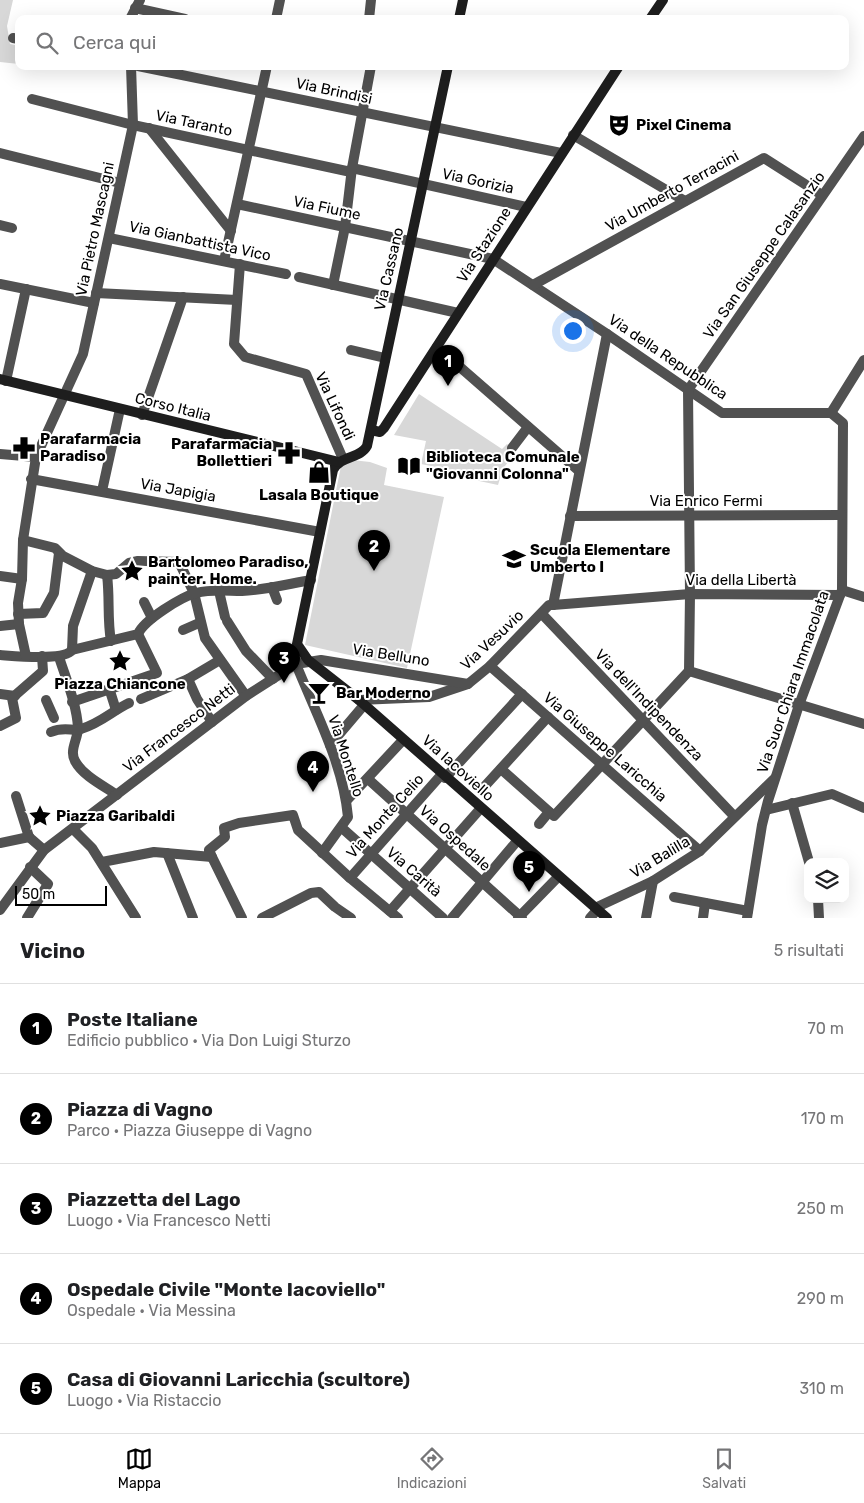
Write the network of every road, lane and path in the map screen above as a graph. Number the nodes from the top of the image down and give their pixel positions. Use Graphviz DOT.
graph roads {
  1 [pos="280,0"];
  2 [pos="371,0"];
  3 [pos="463,0"];
  4 [pos="663,0"];
  5 [pos="138,4"];
  6 [pos="172,15"];
  7 [pos="277,15"];
  8 [pos="369,15"];
  9 [pos="460,15"];
  10 [pos="653,15"];
  11 [pos="131,70"];
  12 [pos="157,70"];
  13 [pos="266,70"];
  14 [pos="370,70"];
  15 [pos="447,70"];
  16 [pos="616,70"];
  17 [pos="262,92"];
  18 [pos="32,99"];
  19 [pos="363,112"];
  20 [pos="133,125"];
  21 [pos="149,128"];
  22 [pos="435,128"];
  23 [pos="573,135"];
  24 [pos="864,136"];
  25 [pos="248,150"];
  26 [pos="0,153"];
  27 [pos="561,153"];
  28 [pos="351,170"];
  29 [pos="120,183"];
  30 [pos="423,184"];
  31 [pos="822,195"];
  32 [pos="685,201"];
  33 [pos="237,204"];
  34 [pos="526,206"];
  35 [pos="0,225"];
  36 [pos="345,227"];
  37 [pos="12,228"];
  38 [pos="231,231"];
  39 [pos="108,238"];
  40 [pos="411,241"];
  41 [pos="493,259"];
  42 [pos="224,260"];
  43 [pos="240,264"];
  44 [pos="286,274"];
  45 [pos="299,277"];
  46 [pos="0,284"];
  47 [pos="333,285"];
  48 [pos="533,285"];
  49 [pos="26,289"];
  50 [pos="183,297"];
  51 [pos="95,298"];
  52 [pos="397,299"];
  53 [pos="237,300"];
  54 [pos="458,314"];
  55 [pos="607,334"];
  56 [pos="436,347"];
  57 [pos="351,350"];
  58 [pos="385,358"];
  59 [pos="864,360"];
  60 [pos="3,380"];
  61 [pos="688,390"];
  62 [pos="66,395"];
  63 [pos="120,410"];
  64 [pos="831,413"];
  65 [pos="142,415"];
  66 [pos="528,427"];
  67 [pos="371,430"];
  68 [pos="512,448"];
  69 [pos="0,454"];
  70 [pos="36,457"];
  71 [pos="341,460"];
  72 [pos="579,471"];
  73 [pos="31,478"];
  74 [pos="102,491"];
  75 [pos="842,515"];
  76 [pos="570,516"];
  77 [pos="690,516"];
  78 [pos="320,532"];
  79 [pos="23,540"];
  80 [pos="58,553"];
  81 [pos="92,571"];
  82 [pos="107,575"];
  83 [pos="0,576"];
  84 [pos="22,579"];
  85 [pos="311,580"];
  86 [pos="272,587"];
  87 [pos="219,590"];
  88 [pos="841,592"];
  89 [pos="194,593"];
  90 [pos="690,594"];
  91 [pos="864,597"];
  92 [pos="276,600"];
  93 [pos="144,602"];
  94 [pos="553,605"];
  95 [pos="542,614"];
  96 [pos="152,618"];
  97 [pos="18,619"];
  98 [pos="199,623"];
  99 [pos="0,626"];
  100 [pos="183,630"];
  101 [pos="138,634"];
  102 [pos="110,641"];
  103 [pos="72,650"];
  104 [pos="0,655"];
  105 [pos="26,656"];
  106 [pos="42,656"];
  107 [pos="60,657"];
  108 [pos="220,660"];
  109 [pos="308,660"];
  110 [pos="296,664"];
  111 [pos="490,666"];
  112 [pos="689,671"];
  113 [pos="188,679"];
  114 [pos="273,679"];
  115 [pos="468,684"];
  116 [pos="109,688"];
  117 [pos="0,694"];
  118 [pos="522,694"];
  119 [pos="15,696"];
  120 [pos="246,696"];
  121 [pos="140,699"];
  122 [pos="46,700"];
  123 [pos="72,702"];
  124 [pos="361,702"];
  125 [pos="129,703"];
  126 [pos="799,705"];
  127 [pos="116,710"];
  128 [pos="548,717"];
  129 [pos="642,720"];
  130 [pos="212,722"];
  131 [pos="864,724"];
  132 [pos="0,726"];
  133 [pos="78,730"];
  134 [pos="404,740"];
  135 [pos="330,745"];
  136 [pos="602,764"];
  137 [pos="501,769"];
  138 [pos="444,776"];
  139 [pos="775,778"];
  140 [pos="368,779"];
  141 [pos="484,787"];
  142 [pos="117,795"];
  143 [pos="16,796"];
  144 [pos="347,800"];
  145 [pos="792,803"];
  146 [pos="481,808"];
  147 [pos="864,808"];
  148 [pos="766,810"];
  149 [pos="406,814"];
  150 [pos="551,814"];
  151 [pos="734,816"];
  152 [pos="539,824"];
  153 [pos="342,828"];
  154 [pos="73,829"];
  155 [pos="29,837"];
  156 [pos="517,841"];
  157 [pos="0,843"];
  158 [pos="44,850"];
  159 [pos="445,850"];
  160 [pos="700,851"];
  161 [pos="167,853"];
  162 [pos="322,853"];
  163 [pos="210,854"];
  164 [pos="370,854"];
  165 [pos="808,858"];
  166 [pos="102,862"];
  167 [pos="30,867"];
  168 [pos="558,877"];
  169 [pos="350,878"];
  170 [pos="653,881"];
  171 [pos="483,883"];
  172 [pos="410,889"];
  173 [pos="674,898"];
  174 [pos="705,903"];
  175 [pos="818,903"];
  176 [pos="282,908"];
  177 [pos="335,908"];
  178 [pos="0,910"];
  179 [pos="594,912"];
  180 [pos="748,914"];
  181 [pos="394,915"];
  182 [pos="520,917"];
  183 [pos="27,918"];
  184 [pos="135,918"];
  185 [pos="193,918"];
  186 [pos="242,918"];
  187 [pos="262,918"];
  188 [pos="288,918"];
  189 [pos="339,918"];
  190 [pos="352,918"];
  191 [pos="443,918"];
  192 [pos="452,918"];
  193 [pos="606,918"];
  194 [pos="646,918"];
  195 [pos="703,918"];
  196 [pos="819,918"];
  1 -- 7 [label="street"];
  2 -- 8 [label="street"];
  3 -- 9 [label="main road"];
  4 -- 10 [label="main road"];
  5 -- 6 [label="street"];
  11 -- 20 [label="street, Via Pietro Mascagni"];
  12 -- 17 [label="street, Via Brindisi"];
  13 -- 17 [label="street"];
  14 -- 19 [label="street"];
  15 -- 22 [label="main road, Via Cassano"];
  16 -- 23 [label="main road, Via Stazione"];
  17 -- 19 [label="street, Via Brindisi"];
  17 -- 25 [label="street"];
  18 -- 20 [label="street, Via Taranto"];
  19 -- 22 [label="street, Via Brindisi"];
  19 -- 28 [label="street"];
  20 -- 21 [label="street, Via Taranto"];
  20 -- 29 [label="street, Via Pietro Mascagni"];
  21 -- 25 [label="street, Via Taranto"];
  21 -- 38 [label="street"];
  22 -- 27 [label="street, Via Brindisi"];
  22 -- 30 [label="main road, Via Cassano"];
  23 -- 27 [label="main road, Via Stazione"];
  23 -- 32 [label="street"];
  24 -- 31 [label="street, Via San Giuseppe Calasanzio"];
  25 -- 28 [label="street, Via Taranto"];
  25 -- 33 [label="street"];
  26 -- 29 [label="street"];
  27 -- 34 [label="main road, Via Stazione"];
  28 -- 30 [label="street, Via Taranto"];
  28 -- 36 [label="street"];
  29 -- 39 [label="street, Via Pietro Mascagni"];
  30 -- 34 [label="street, Via Gorizia"];
  30 -- 40 [label="main road, Via Cassano"];
  31 -- 32 [label="street, Via Umberto Terracini"];
  31 -- 61 [label="street, Via San Giuseppe Calasanzio"];
  32 -- 48 [label="street, Via Umberto Terracini"];
  33 -- 36 [label="street, Via Fiume"];
  33 -- 38 [label="street"];
  34 -- 41 [label="main road, Via Stazione"];
  35 -- 37 [label="street"];
  36 -- 40 [label="street, Via Fiume"];
  36 -- 47 [label="street"];
  38 -- 42 [label="street"];
  39 -- 42 [label="street, Via Gianbattista Vico"];
  39 -- 51 [label="street, Via Pietro Mascagni"];
  40 -- 41 [label="street, Via Fiume"];
  40 -- 52 [label="main road, Via Cassano"];
  41 -- 48 [label="street, Via della Repubblica"];
  41 -- 54 [label="main road, Via Stazione"];
  42 -- 43 [label="street, Via Gianbattista Vico"];
  43 -- 44 [label="street, Via Gianbattista Vico"];
  43 -- 53 [label="street, Via Lifondi"];
  45 -- 47 [label="street"];
  46 -- 49 [label="street"];
  47 -- 52 [label="street"];
  48 -- 55 [label="street, Via della Repubblica"];
  49 -- 51 [label="street"];
  49 -- 60 [label="street"];
  50 -- 51 [label="street"];
  50 -- 53 [label="street"];
  50 -- 65 [label="street"];
  51 -- 62 [label="street, Via Pietro Mascagni"];
  52 -- 54 [label="street"];
  52 -- 58 [label="main road, Via Cassano"];
  53 -- 71 [label="street, Via Lifondi"];
  54 -- 56 [label="main road, Via Stazione"];
  55 -- 61 [label="street, Via della Repubblica"];
  55 -- 72 [label="street"];
  56 -- 66 [label="street"];
  56 -- 67 [label="main road, Via Stazione"];
  57 -- 58 [label="street"];
  58 -- 67 [label="main road, Via Cassano"];
  59 -- 64 [label="street"];
  60 -- 62 [label="main road, Corso Italia"];
  61 -- 64 [label="street, Via della Repubblica"];
  61 -- 77 [label="street"];
  62 -- 63 [label="main road, Corso Italia"];
  62 -- 70 [label="street, Via Pietro Mascagni"];
  63 -- 65 [label="main road, Corso Italia"];
  63 -- 74 [label="street"];
  64 -- 75 [label="street, Via Suor Chiara Immacolata"];
  65 -- 71 [label="main road, Corso Italia"];
  66 -- 68 [label="street"];
  66 -- 72 [label="street"];
  67 -- 71 [label="main road, Via Cassano"];
  69 -- 70 [label="street"];
  70 -- 73 [label="street, Via Pietro Mascagni"];
  71 -- 78 [label="main road"];
  72 -- 76 [label="street"];
  73 -- 74 [label="street, Via Japigia"];
  73 -- 79 [label="street, Via Pietro Mascagni"];
  74 -- 78 [label="street, Via Japigia"];
  75 -- 77 [label="street, Via Enrico Fermi"];
  75 -- 88 [label="street, Via Suor Chiara Immacolata"];
  76 -- 77 [label="street, Via Enrico Fermi"];
  76 -- 94 [label="street"];
  77 -- 90 [label="street"];
  78 -- 85 [label="main road"];
  79 -- 80 [label="street"];
  79 -- 84 [label="street, Via Pietro Mascagni"];
  80 -- 81 [label="street"];
  80 -- 97 [label="street"];
  81 -- 82 [label="street"];
  81 -- 103 [label="street"];
  82 -- 89 [label="street"];
  82 -- 102 [label="street"];
  83 -- 84 [label="street"];
  84 -- 97 [label="street, Via Pietro Mascagni"];
  85 -- 86 [label="street"];
  85 -- 109 [label="main road, Via Iacoviello"];
  86 -- 87 [label="street"];
  86 -- 92 [label="street"];
  87 -- 89 [label="street"];
  87 -- 114 [label="street"];
  88 -- 90 [label="street, Via della Libertà"];
  88 -- 91 [label="street, Via della Libertà"];
  88 -- 126 [label="street, Via Suor Chiara Immacolata"];
  89 -- 96 [label="street"];
  89 -- 98 [label="street"];
  90 -- 94 [label="street, Via della Libertà"];
  90 -- 112 [label="street"];
  93 -- 96 [label="street"];
  94 -- 95 [label="street, Via Vesuvio"];
  95 -- 111 [label="street, Via Vesuvio"];
  95 -- 129 [label="street, Via dell'Indipendenza"];
  96 -- 101 [label="street"];
  97 -- 99 [label="street"];
  97 -- 105 [label="street, Via Pietro Mascagni"];
  98 -- 100 [label="street"];
  98 -- 108 [label="street"];
  101 -- 102 [label="street"];
  101 -- 116 [label="street"];
  102 -- 103 [label="street"];
  103 -- 107 [label="street"];
  104 -- 105 [label="street"];
  105 -- 106 [label="street"];
  106 -- 107 [label="street"];
  106 -- 119 [label="street"];
  107 -- 123 [label="street"];
  108 -- 113 [label="street"];
  108 -- 120 [label="street"];
  109 -- 110 [label="street, Via Francesco Netti"];
  109 -- 115 [label="street, Via Belluno"];
  109 -- 124 [label="main road, Via Iacoviello"];
  110 -- 114 [label="street, Via Francesco Netti"];
  110 -- 135 [label="street, Via Montello"];
  111 -- 115 [label="street, Via Vesuvio"];
  111 -- 118 [label="street, Via Giuseppe Laricchia"];
  112 -- 126 [label="street"];
  112 -- 129 [label="street"];
  113 -- 121 [label="street"];
  113 -- 130 [label="street"];
  114 -- 120 [label="street, Via Francesco Netti"];
  115 -- 124 [label="street, Via Vesuvio"];
  116 -- 123 [label="street"];
  116 -- 127 [label="street"];
  117 -- 119 [label="street"];
  118 -- 128 [label="street, Via Giuseppe Laricchia"];
  118 -- 138 [label="street, Via Monte Celio"];
  119 -- 132 [label="street"];
  120 -- 130 [label="street, Via Francesco Netti"];
  122 -- 133 [label="street"];
  123 -- 133 [label="street"];
  124 -- 134 [label="main road, Via Iacoviello"];
  124 -- 135 [label="street"];
  125 -- 127 [label="street"];
  126 -- 131 [label="street"];
  126 -- 139 [label="street, Via Suor Chiara Immacolata"];
  127 -- 133 [label="street"];
  128 -- 136 [label="street, Via Giuseppe Laricchia"];
  128 -- 137 [label="street"];
  129 -- 136 [label="street"];
  129 -- 151 [label="street, Via dell'Indipendenza"];
  130 -- 142 [label="street, Via Francesco Netti"];
  133 -- 142 [label="street"];
  134 -- 138 [label="main road, Via Iacoviello"];
  134 -- 140 [label="street"];
  135 -- 144 [label="street, Via Montello"];
  136 -- 150 [label="street"];
  136 -- 160 [label="street, Via Giuseppe Laricchia"];
  137 -- 141 [label="street"];
  137 -- 150 [label="street"];
  138 -- 146 [label="main road, Via Iacoviello"];
  138 -- 149 [label="street, Via Monte Celio"];
  139 -- 148 [label="street, Via Suor Chiara Immacolata"];
  139 -- 151 [label="street, Via Balilla"];
  140 -- 144 [label="street"];
  140 -- 149 [label="street, Via Ospedale"];
  142 -- 154 [label="street, Via Francesco Netti"];
  143 -- 155 [label="street"];
  144 -- 153 [label="street, Via Montello"];
  145 -- 147 [label="street"];
  145 -- 148 [label="street"];
  145 -- 165 [label="street"];
  146 -- 156 [label="main road, Via Iacoviello"];
  146 -- 159 [label="street"];
  148 -- 180 [label="street, Via Suor Chiara Immacolata"];
  149 -- 159 [label="street, Via Ospedale"];
  149 -- 164 [label="street, Via Monte Celio"];
  150 -- 152 [label="street"];
  151 -- 160 [label="street, Via Balilla"];
  153 -- 162 [label="street, Via Montello"];
  153 -- 164 [label="street, Via Carità"];
  154 -- 158 [label="street, Via Francesco Netti"];
  154 -- 166 [label="street"];
  155 -- 157 [label="street"];
  155 -- 158 [label="street"];
  156 -- 168 [label="main road, Via Iacoviello"];
  156 -- 171 [label="street"];
  158 -- 167 [label="street, Via Francesco Netti"];
  159 -- 171 [label="street, Via Ospedale"];
  159 -- 172 [label="street"];
  160 -- 170 [label="street, Via Balilla"];
  161 -- 163 [label="street"];
  161 -- 166 [label="street"];
  161 -- 185 [label="street"];
  162 -- 163 [label="street"];
  162 -- 169 [label="street"];
  163 -- 186 [label="street"];
  164 -- 169 [label="street, Via Monte Celio"];
  164 -- 172 [label="street, Via Carità"];
  166 -- 184 [label="street"];
  167 -- 178 [label="street, Via Francesco Netti"];
  167 -- 183 [label="street"];
  168 -- 179 [label="main road, Via Iacoviello"];
  168 -- 182 [label="street"];
  169 -- 181 [label="street"];
  170 -- 179 [label="street, Via Balilla"];
  170 -- 194 [label="street"];
  171 -- 182 [label="street, Via Ospedale"];
  171 -- 192 [label="street"];
  172 -- 181 [label="street"];
  172 -- 191 [label="street, Via Carità"];
  173 -- 174 [label="street"];
  174 -- 180 [label="street"];
  174 -- 195 [label="street"];
  175 -- 196 [label="street"];
  176 -- 177 [label="street"];
  176 -- 187 [label="street"];
  176 -- 188 [label="street"];
  177 -- 189 [label="street"];
  177 -- 190 [label="street"];
  179 -- 193 [label="main road, Via Iacoviello"];
}
